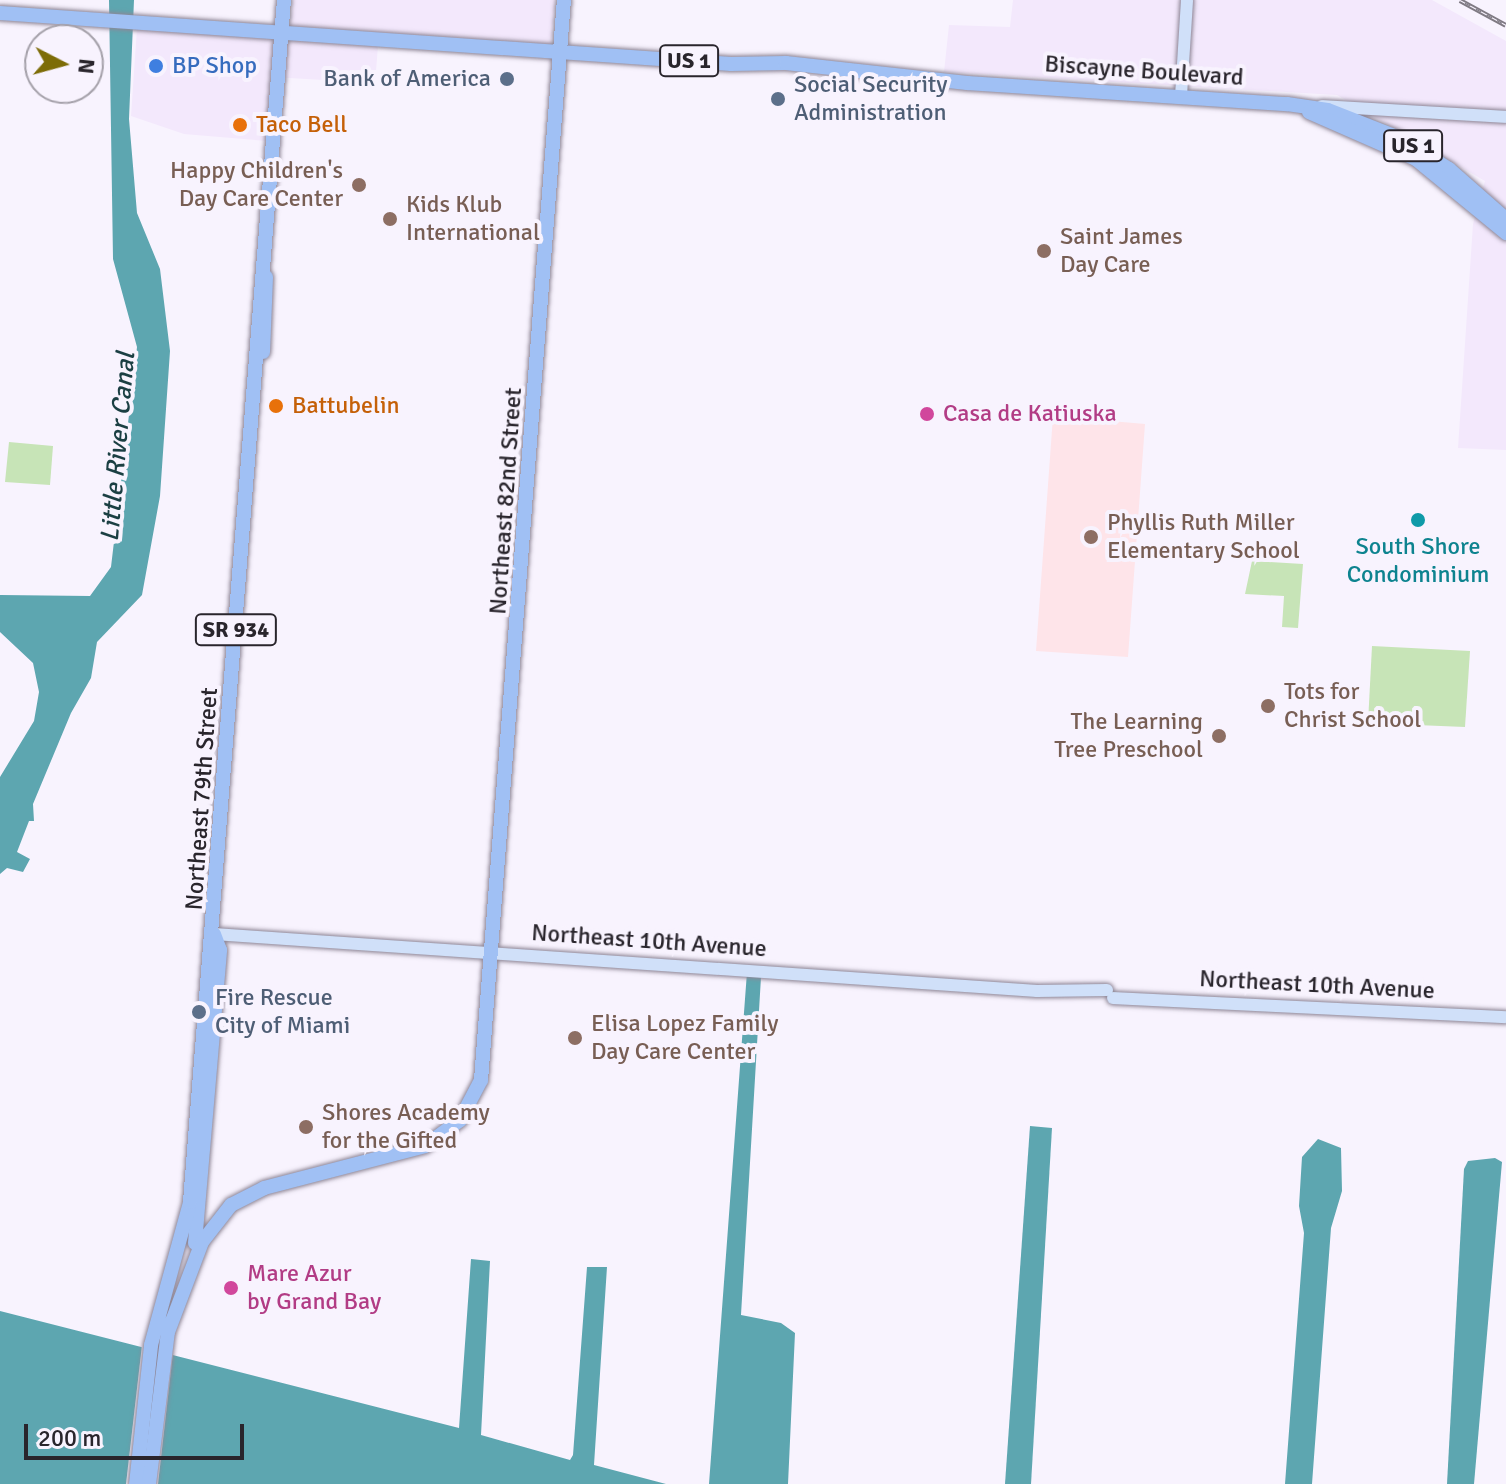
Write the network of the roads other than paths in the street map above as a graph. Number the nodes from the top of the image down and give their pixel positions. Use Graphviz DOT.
graph roads {
  1 [pos="284,0"];
  2 [pos="564,0"];
  3 [pos="1187,0"];
  4 [pos="0,13"];
  5 [pos="282,33"];
  6 [pos="561,53"];
  7 [pos="1181,96"];
  8 [pos="1302,107"];
  9 [pos="1506,117"];
  10 [pos="1506,219"];
  11 [pos="1506,233"];
  12 [pos="214,934"];
  13 [pos="493,952"];
  14 [pos="1506,1017"];
  15 [pos="185,1229"];
  16 [pos="181,1288"];
  17 [pos="162,1341"];
  18 [pos="136,1484"];
  19 [pos="149,1484"];
  1 -- 5 [label="main road, Northeast 79th Street / SR 934"];
  2 -- 6 [label="main road, Northeast 82nd Street / SR 934"];
  3 -- 7 [label="street"];
  4 -- 5 [label="main road, Biscayne Boulevard / US 1"];
  5 -- 6 [label="main road, Biscayne Boulevard / US 1"];
  5 -- 12 [label="main road, Northeast 79th Street / SR 934"];
  6 -- 7 [label="main road, Biscayne Boulevard / US 1"];
  6 -- 13 [label="main road, Northeast 82nd Street / SR 934"];
  7 -- 8 [label="main road, Biscayne Boulevard / US 1"];
  8 -- 9 [label="street"];
  8 -- 10 [label="main road, Biscayne Boulevard / US 1"];
  8 -- 11 [label="main road, Biscayne Boulevard / US 1"];
  12 -- 13 [label="street, Northeast 10th Avenue"];
  12 -- 15 [label="main road, Northeast 79th Street / SR 934"];
  12 -- 16 [label="main road, Northeast 79th Street"];
  13 -- 14 [label="street, Northeast 10th Avenue"];
  13 -- 16 [label="main road, Northeast 82nd Street / SR 934"];
  15 -- 16 [label="main road"];
  15 -- 17 [label="main road, Northeast 79th Street / SR 934"];
  16 -- 17 [label="main road, SR 934"];
  17 -- 18 [label="main road, SR 934"];
  17 -- 19 [label="main road, SR 934"];
}
